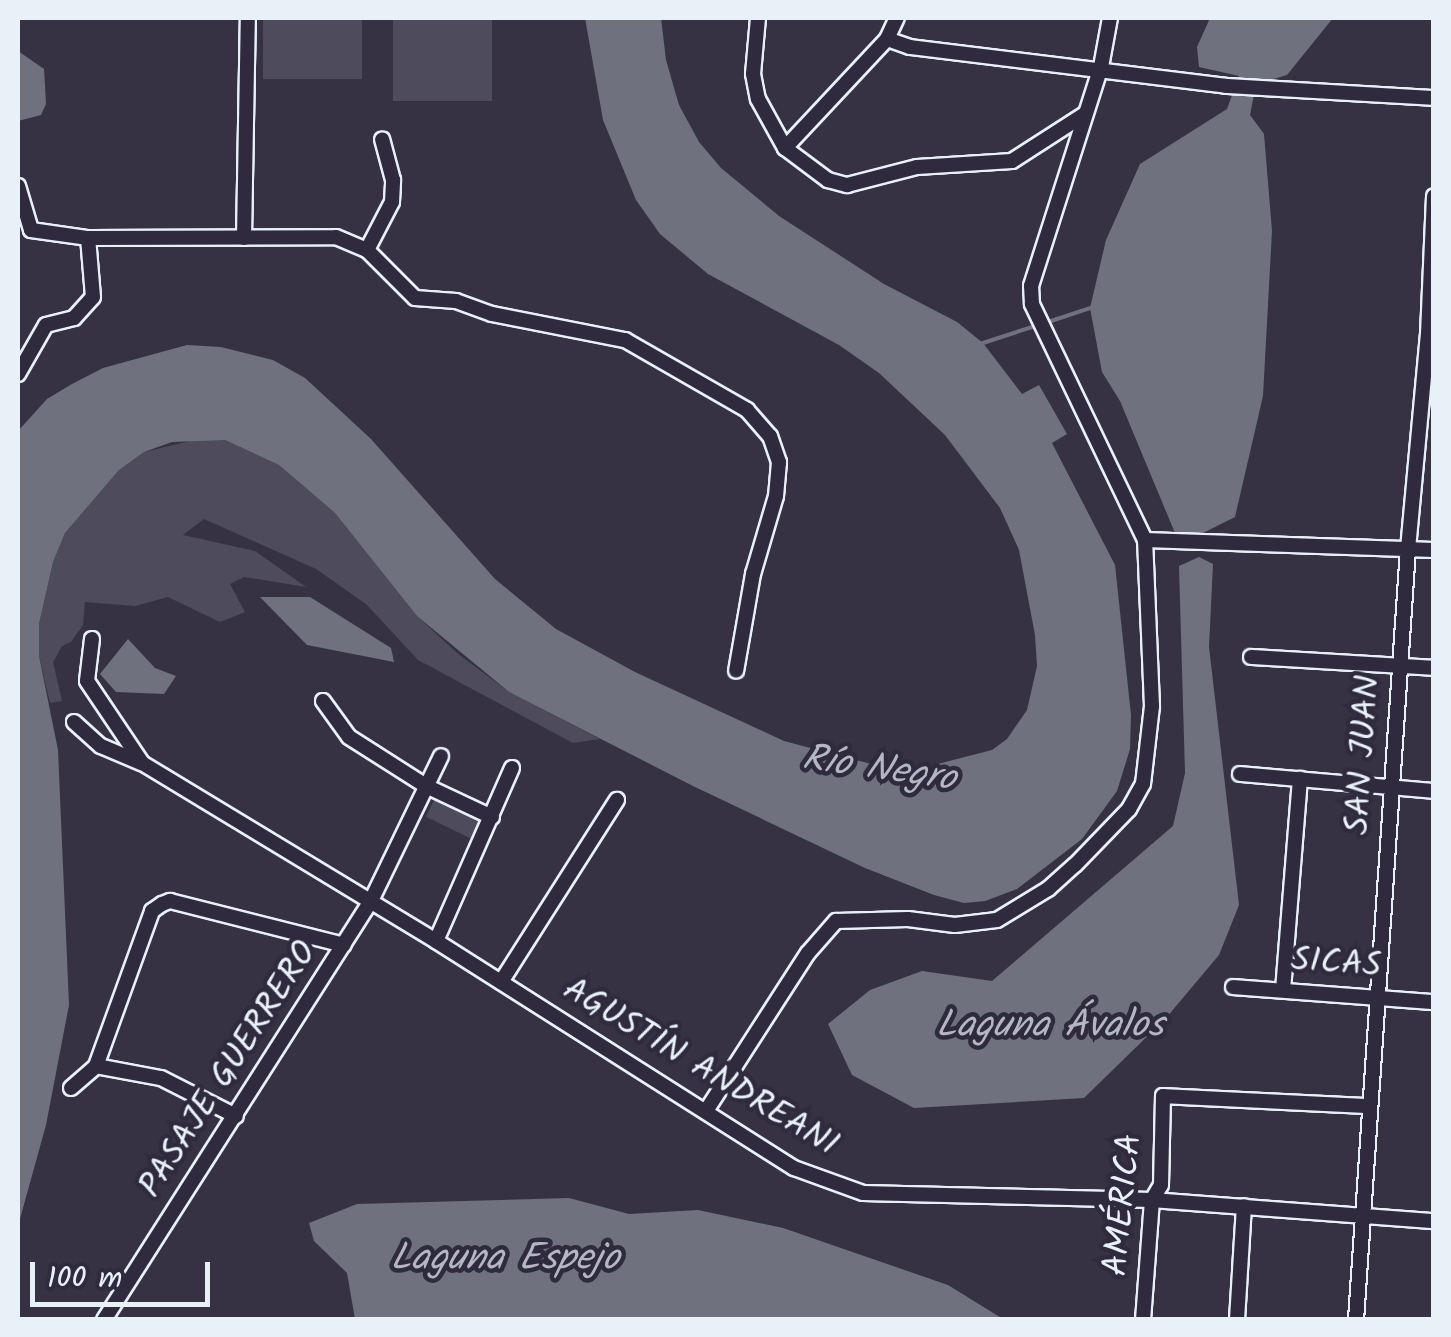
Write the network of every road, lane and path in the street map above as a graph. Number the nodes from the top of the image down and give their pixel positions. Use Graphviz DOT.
graph roads {
  1 [pos="248,18"];
  2 [pos="758,18"];
  3 [pos="897,18"];
  4 [pos="1110,18"];
  5 [pos="888,39"];
  6 [pos="1102,67"];
  7 [pos="1434,98"];
  8 [pos="1085,114"];
  9 [pos="382,140"];
  10 [pos="785,148"];
  11 [pos="18,186"];
  12 [pos="1434,196"];
  13 [pos="24,232"];
  14 [pos="88,238"];
  15 [pos="244,238"];
  16 [pos="367,250"];
  17 [pos="1431,334"];
  18 [pos="18,374"];
  19 [pos="1145,540"];
  20 [pos="1408,548"];
  21 [pos="1434,550"];
  22 [pos="92,639"];
  23 [pos="1252,657"];
  24 [pos="1401,665"];
  25 [pos="1434,668"];
  26 [pos="736,671"];
  27 [pos="323,701"];
  28 [pos="74,722"];
  29 [pos="441,756"];
  30 [pos="142,763"];
  31 [pos="512,768"];
  32 [pos="1240,774"];
  33 [pos="1300,779"];
  34 [pos="426,786"];
  35 [pos="1391,788"];
  36 [pos="1434,791"];
  37 [pos="617,800"];
  38 [pos="492,818"];
  39 [pos="370,903"];
  40 [pos="436,940"];
  41 [pos="344,945"];
  42 [pos="501,982"];
  43 [pos="1233,987"];
  44 [pos="1283,990"];
  45 [pos="1376,997"];
  46 [pos="1434,1002"];
  47 [pos="96,1066"];
  48 [pos="72,1088"];
  49 [pos="1369,1106"];
  50 [pos="706,1110"];
  51 [pos="236,1116"];
  52 [pos="1152,1200"];
  53 [pos="1244,1206"];
  54 [pos="1361,1215"];
  55 [pos="1434,1221"];
  56 [pos="104,1320"];
  57 [pos="1144,1320"];
  58 [pos="1237,1320"];
  59 [pos="1356,1320"];
  1 -- 15 [label="street"];
  2 -- 10 [label="street"];
  3 -- 5 [label="street"];
  4 -- 6 [label="street"];
  5 -- 6 [label="street"];
  5 -- 10 [label="street"];
  6 -- 7 [label="street"];
  6 -- 8 [label="street"];
  8 -- 10 [label="street"];
  8 -- 19 [label="street"];
  9 -- 16 [label="street"];
  11 -- 13 [label="street"];
  12 -- 17 [label="street, SAN JUAN"];
  13 -- 14 [label="street"];
  14 -- 15 [label="street"];
  14 -- 18 [label="street"];
  15 -- 16 [label="street"];
  16 -- 26 [label="street"];
  17 -- 20 [label="street, SAN JUAN"];
  19 -- 20 [label="street"];
  19 -- 50 [label="street"];
  20 -- 21 [label="street"];
  20 -- 24 [label="street, SAN JUAN"];
  22 -- 30 [label="street, AGUSTÍN ANDREANI"];
  23 -- 24 [label="street"];
  24 -- 25 [label="street"];
  24 -- 35 [label="street, SAN JUAN"];
  27 -- 34 [label="street"];
  28 -- 30 [label="street"];
  29 -- 34 [label="street, PASAJE GUERRERO"];
  30 -- 39 [label="street, AGUSTÍN ANDREANI"];
  31 -- 38 [label="street"];
  32 -- 33 [label="street"];
  33 -- 35 [label="street"];
  33 -- 44 [label="street"];
  34 -- 38 [label="street"];
  34 -- 39 [label="street, PASAJE GUERRERO"];
  35 -- 36 [label="street"];
  35 -- 45 [label="street, SAN JUAN"];
  37 -- 42 [label="street"];
  38 -- 40 [label="street"];
  39 -- 40 [label="street, AGUSTÍN ANDREANI"];
  39 -- 41 [label="street, PASAJE GUERRERO"];
  40 -- 42 [label="street, AGUSTÍN ANDREANI"];
  41 -- 47 [label="street"];
  41 -- 51 [label="street, PASAJE GUERRERO"];
  42 -- 50 [label="street, AGUSTÍN ANDREANI"];
  43 -- 44 [label="street, SICAS"];
  44 -- 45 [label="street, SICAS"];
  45 -- 46 [label="street, SICAS"];
  45 -- 49 [label="street, SAN JUAN"];
  47 -- 48 [label="street"];
  47 -- 51 [label="street"];
  49 -- 52 [label="street, AMÉRICA"];
  49 -- 54 [label="street, SAN JUAN"];
  50 -- 52 [label="street, AGUSTÍN ANDREANI"];
  51 -- 56 [label="street, PASAJE GUERRERO"];
  52 -- 53 [label="street, AGUSTÍN ANDREANI"];
  52 -- 57 [label="street, AMÉRICA"];
  53 -- 54 [label="street, AGUSTÍN ANDREANI"];
  53 -- 58 [label="street"];
  54 -- 55 [label="street, AGUSTÍN ANDREANI"];
  54 -- 59 [label="street, SAN JUAN"];
}
